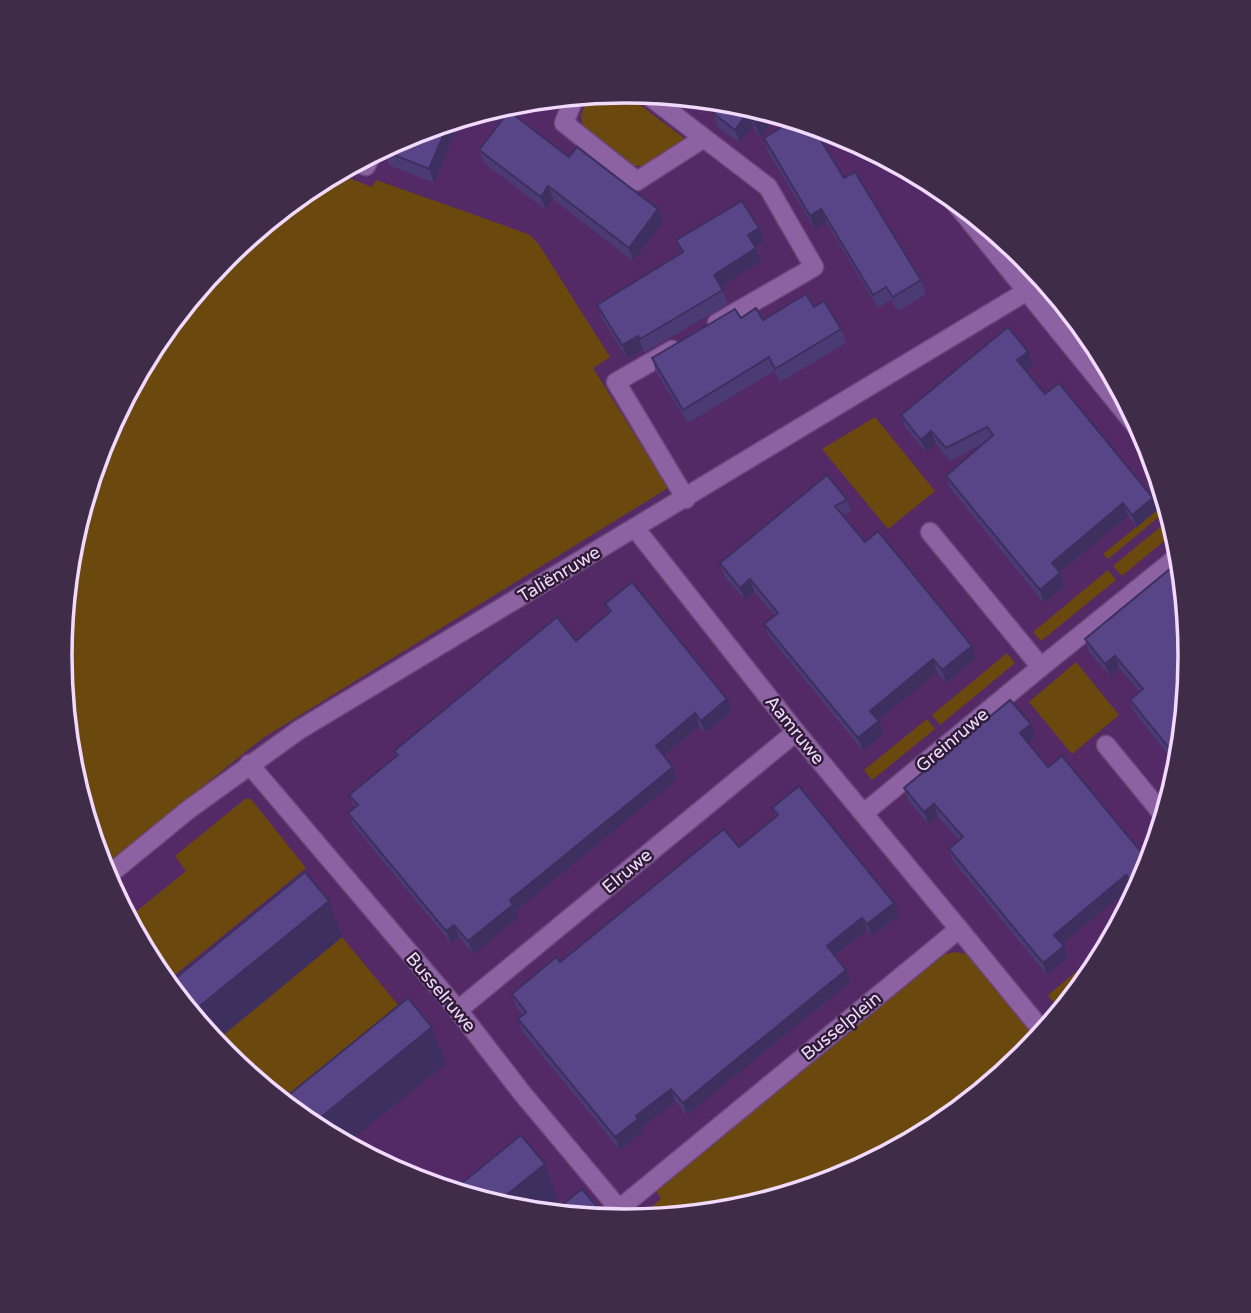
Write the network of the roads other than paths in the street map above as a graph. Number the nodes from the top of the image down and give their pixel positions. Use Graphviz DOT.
graph roads {
  1 [pos="659,104"];
  2 [pos="571,105"];
  3 [pos="705,138"];
  4 [pos="974,226"];
  5 [pos="1027,291"];
  6 [pos="1117,402"];
  7 [pos="686,499"];
  8 [pos="635,528"];
  9 [pos="930,532"];
  10 [pos="1171,562"];
  11 [pos="1041,667"];
  12 [pos="796,732"];
  13 [pos="1106,745"];
  14 [pos="249,764"];
  15 [pos="1158,808"];
  16 [pos="864,813"];
  17 [pos="115,870"];
  18 [pos="959,929"];
  19 [pos="458,1010"];
  20 [pos="1038,1026"];
  21 [pos="621,1210"];
  22 [pos="631,1210"];
  1 -- 3 [label="street"];
  2 -- 3 [label="street"];
  3 -- 7 [label="street"];
  4 -- 5 [label="street"];
  5 -- 6 [label="street"];
  5 -- 7 [label="street, Taliënruwe"];
  7 -- 8 [label="street, Taliënruwe"];
  8 -- 12 [label="street, Aamruwe"];
  8 -- 14 [label="street, Taliënruwe"];
  9 -- 11 [label="street"];
  10 -- 11 [label="street, Greinruwe"];
  11 -- 16 [label="street, Greinruwe"];
  12 -- 16 [label="street, Aamruwe"];
  12 -- 19 [label="street, Elruwe"];
  13 -- 15 [label="street"];
  14 -- 17 [label="street, Taliënruwe"];
  14 -- 19 [label="street, Busselruwe"];
  16 -- 18 [label="street, Aamruwe"];
  18 -- 20 [label="street"];
  18 -- 22 [label="street, Busselplein"];
  19 -- 21 [label="street, Busselruwe"];
}
